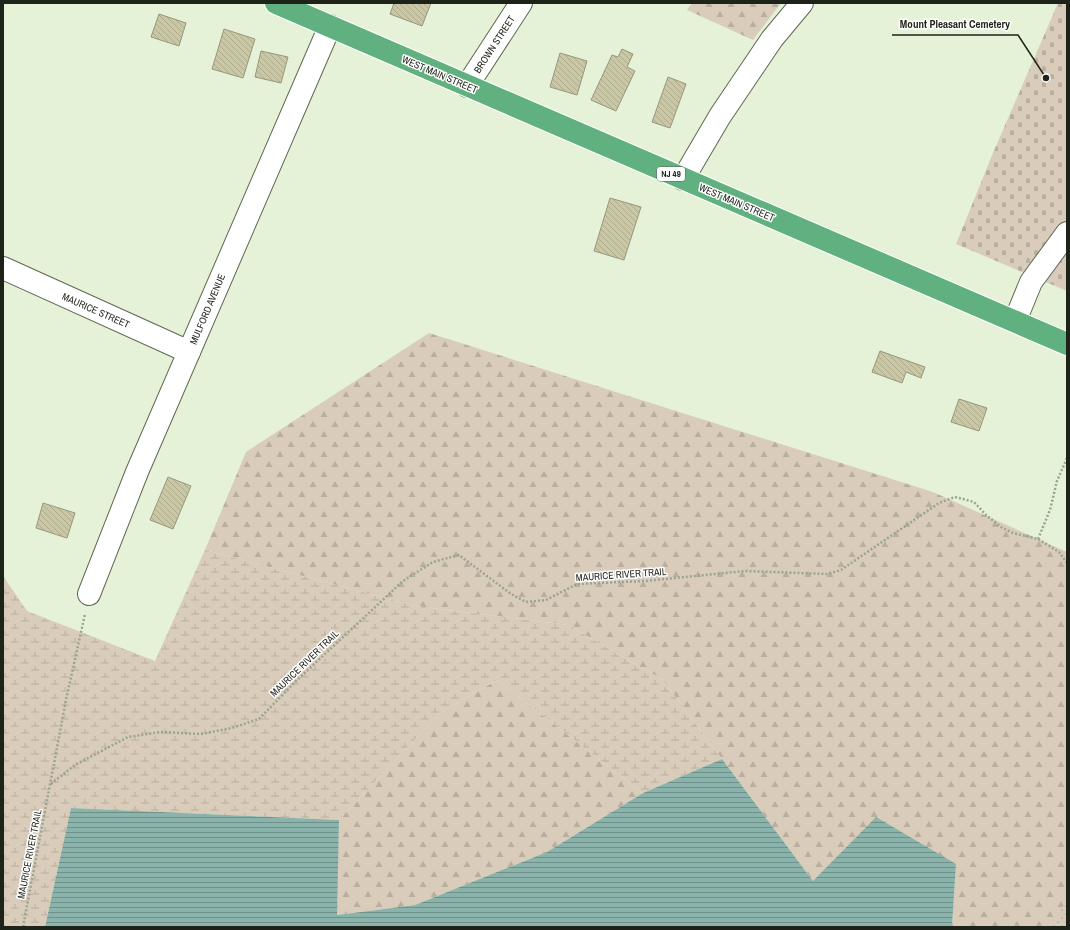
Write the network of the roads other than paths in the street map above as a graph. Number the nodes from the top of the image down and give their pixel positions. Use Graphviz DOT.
graph roads {
  1 [pos="276,3"];
  2 [pos="521,3"];
  3 [pos="802,3"];
  4 [pos="330,26"];
  5 [pos="467,86"];
  6 [pos="683,179"];
  7 [pos="1066,236"];
  8 [pos="3,268"];
  9 [pos="1015,321"];
  10 [pos="1067,344"];
  11 [pos="189,352"];
  12 [pos="89,594"];
  1 -- 4 [label="highway, WEST MAIN STREET / NJ 49"];
  2 -- 5 [label="street, BROWN STREET"];
  3 -- 6 [label="street"];
  4 -- 5 [label="highway, WEST MAIN STREET / NJ 49"];
  4 -- 11 [label="street, MULFORD AVENUE"];
  5 -- 6 [label="highway, WEST MAIN STREET / NJ 49"];
  6 -- 9 [label="highway, WEST MAIN STREET / NJ 49"];
  7 -- 9 [label="street"];
  8 -- 11 [label="street, MAURICE STREET"];
  9 -- 10 [label="highway, WEST MAIN STREET / NJ 49"];
  11 -- 12 [label="street, MULFORD AVENUE"];
}
